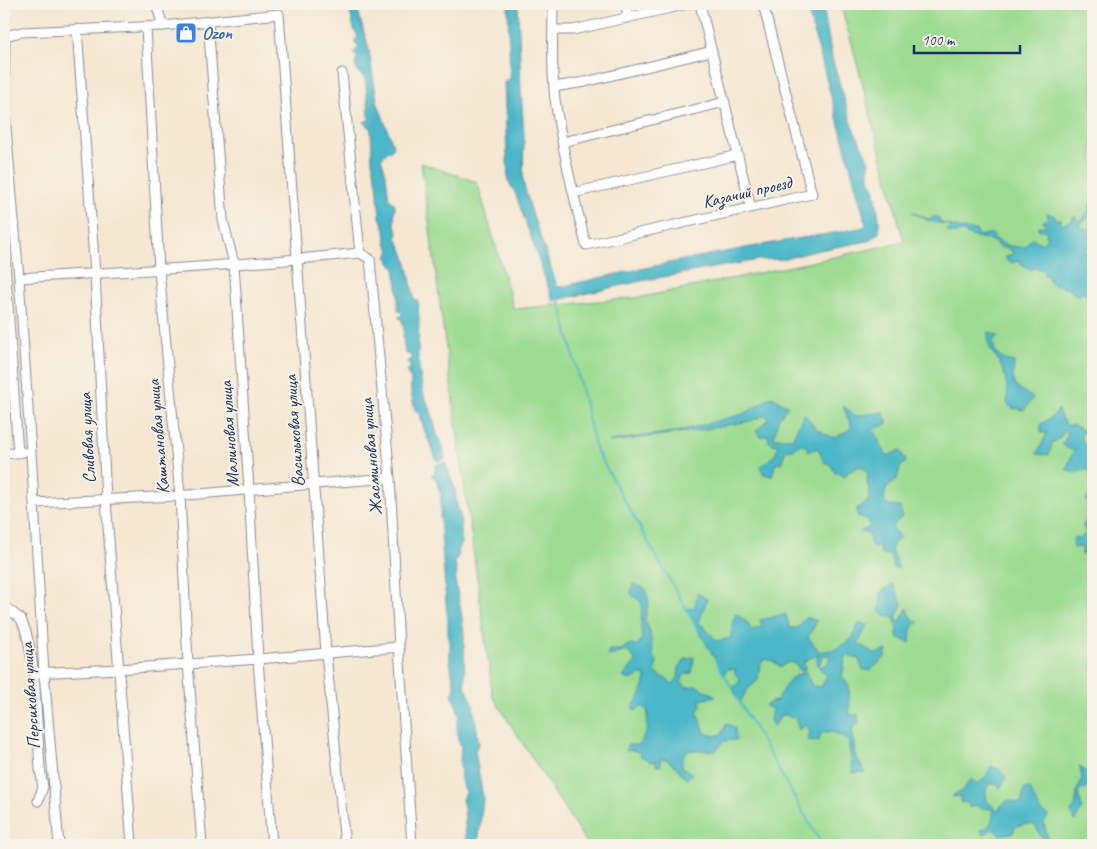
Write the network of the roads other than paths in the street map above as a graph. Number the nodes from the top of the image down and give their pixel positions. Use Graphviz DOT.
graph roads {
  1 [pos="156,4"];
  2 [pos="553,4"];
  3 [pos="626,4"];
  4 [pos="688,4"];
  5 [pos="700,4"];
  6 [pos="764,4"];
  7 [pos="628,18"];
  8 [pos="208,22"];
  9 [pos="163,26"];
  10 [pos="146,27"];
  11 [pos="78,29"];
  12 [pos="553,30"];
  13 [pos="5,36"];
  14 [pos="712,51"];
  15 [pos="342,73"];
  16 [pos="554,87"];
  17 [pos="725,102"];
  18 [pos="4,106"];
  19 [pos="563,142"];
  20 [pos="738,155"];
  21 [pos="573,193"];
  22 [pos="752,208"];
  23 [pos="4,247"];
  24 [pos="360,253"];
  25 [pos="297,260"];
  26 [pos="234,264"];
  27 [pos="159,270"];
  28 [pos="95,273"];
  29 [pos="19,278"];
  30 [pos="31,452"];
  31 [pos="18,453"];
  32 [pos="4,454"];
  33 [pos="390,478"];
  34 [pos="314,484"];
  35 [pos="250,489"];
  36 [pos="180,495"];
  37 [pos="106,500"];
  38 [pos="34,502"];
  39 [pos="4,606"];
  40 [pos="398,647"];
  41 [pos="326,654"];
  42 [pos="258,659"];
  43 [pos="188,663"];
  44 [pos="119,668"];
  45 [pos="34,673"];
  46 [pos="44,673"];
  47 [pos="38,801"];
  48 [pos="58,845"];
  49 [pos="132,845"];
  50 [pos="202,845"];
  51 [pos="272,845"];
  52 [pos="345,845"];
  53 [pos="412,845"];
  1 -- 9 [label="street"];
  2 -- 12 [label="street"];
  3 -- 7 [label="street"];
  4 -- 7 [label="street"];
  5 -- 14 [label="street"];
  6 -- 22 [label="street, Казачий проезд"];
  7 -- 12 [label="street"];
  8 -- 9 [label="street"];
  8 -- 25 [label="street, Васильковая улица"];
  8 -- 26 [label="street, Малиновая улица"];
  9 -- 10 [label="street"];
  10 -- 11 [label="street"];
  10 -- 27 [label="street, Каштановая улица"];
  11 -- 13 [label="street"];
  11 -- 28 [label="street, Сливовая улица"];
  12 -- 16 [label="street"];
  13 -- 18 [label="street, Персиковая улица"];
  14 -- 16 [label="street"];
  14 -- 17 [label="street"];
  15 -- 24 [label="street, Жасминовая улица"];
  16 -- 19 [label="street"];
  17 -- 19 [label="street"];
  17 -- 20 [label="street"];
  18 -- 29 [label="street, Персиковая улица"];
  19 -- 21 [label="street"];
  20 -- 21 [label="street"];
  20 -- 22 [label="street"];
  21 -- 22 [label="street, Казачий проезд"];
  23 -- 31 [label="street"];
  24 -- 25 [label="street"];
  24 -- 33 [label="street, Жасминовая улица"];
  25 -- 26 [label="street"];
  25 -- 34 [label="street, Васильковая улица"];
  26 -- 27 [label="street"];
  26 -- 35 [label="street, Малиновая улица"];
  27 -- 28 [label="street"];
  27 -- 36 [label="street, Каштановая улица"];
  28 -- 29 [label="street"];
  28 -- 37 [label="street, Сливовая улица"];
  29 -- 30 [label="street, Персиковая улица"];
  30 -- 31 [label="street"];
  30 -- 38 [label="street, Персиковая улица"];
  31 -- 32 [label="street"];
  33 -- 34 [label="street"];
  33 -- 40 [label="street, Жасминовая улица"];
  34 -- 35 [label="street"];
  34 -- 41 [label="street, Васильковая улица"];
  35 -- 36 [label="street"];
  35 -- 42 [label="street, Малиновая улица"];
  36 -- 37 [label="street"];
  36 -- 43 [label="street, Каштановая улица"];
  37 -- 38 [label="street"];
  37 -- 44 [label="street, Сливовая улица"];
  38 -- 46 [label="street, Персиковая улица"];
  39 -- 45 [label="street"];
  40 -- 41 [label="street"];
  40 -- 53 [label="street, Жасминовая улица"];
  41 -- 42 [label="street"];
  41 -- 52 [label="street, Васильковая улица"];
  42 -- 43 [label="street"];
  42 -- 51 [label="street, Малиновая улица"];
  43 -- 44 [label="street"];
  43 -- 50 [label="street, Каштановая улица"];
  44 -- 46 [label="street"];
  44 -- 49 [label="street, Сливовая улица"];
  45 -- 46 [label="street"];
  45 -- 47 [label="street"];
  46 -- 48 [label="street, Персиковая улица"];
}
